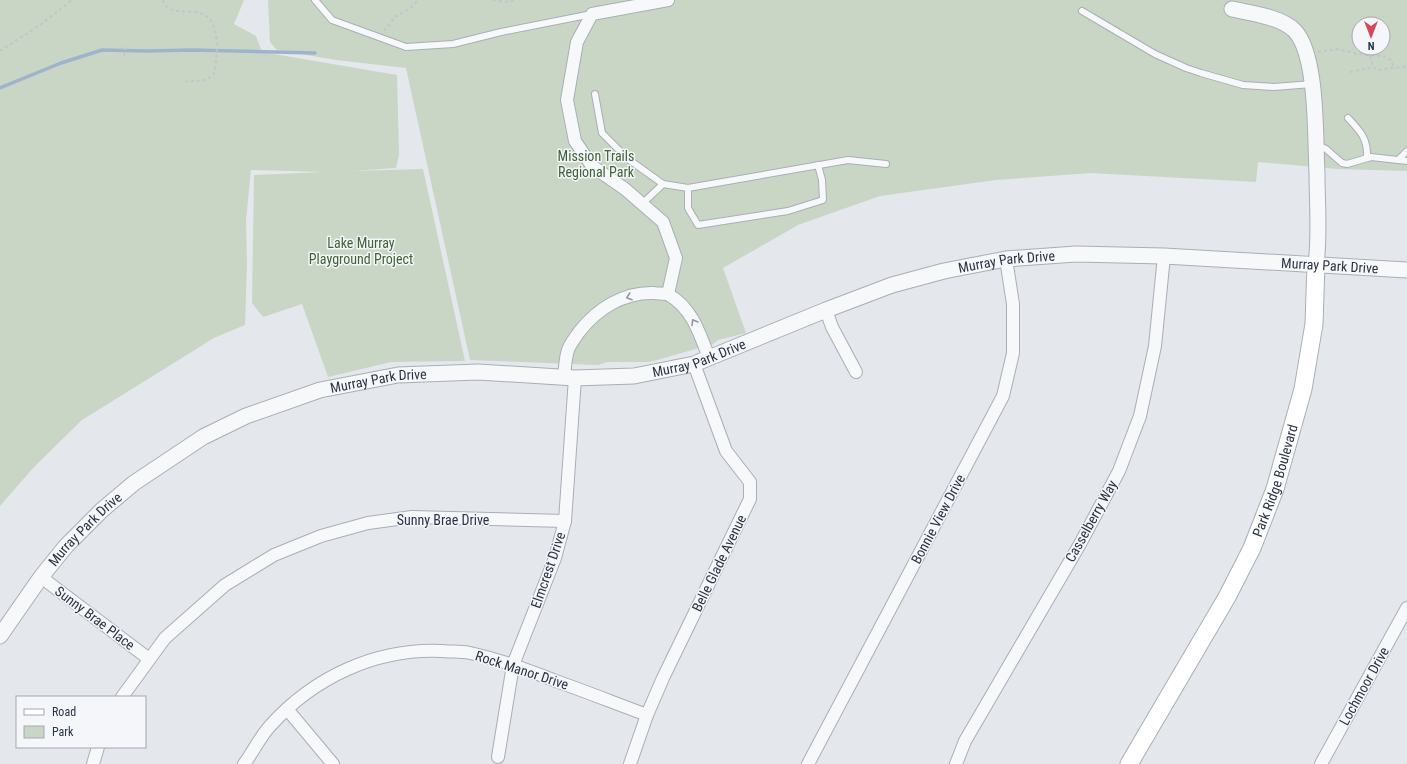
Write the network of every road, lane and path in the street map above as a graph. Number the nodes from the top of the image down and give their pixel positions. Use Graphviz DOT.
graph roads {
  1 [pos="72,0"];
  2 [pos="163,0"];
  3 [pos="316,0"];
  4 [pos="418,0"];
  5 [pos="493,0"];
  6 [pos="515,0"];
  7 [pos="668,0"];
  8 [pos="1232,9"];
  9 [pos="1082,11"];
  10 [pos="592,14"];
  11 [pos="380,37"];
  12 [pos="126,44"];
  13 [pos="0,51"];
  14 [pos="1351,52"];
  15 [pos="1307,55"];
  16 [pos="124,56"];
  17 [pos="1370,56"];
  18 [pos="1383,56"];
  19 [pos="1407,66"];
  20 [pos="1373,67"];
  21 [pos="1395,69"];
  22 [pos="1350,72"];
  23 [pos="182,82"];
  24 [pos="1312,84"];
  25 [pos="595,94"];
  26 [pos="1348,118"];
  27 [pos="1316,145"];
  28 [pos="1407,151"];
  29 [pos="1367,158"];
  30 [pos="1398,160"];
  31 [pos="1407,161"];
  32 [pos="886,164"];
  33 [pos="818,165"];
  34 [pos="663,184"];
  35 [pos="688,188"];
  36 [pos="642,204"];
  37 [pos="1164,256"];
  38 [pos="1006,259"];
  39 [pos="1316,264"];
  40 [pos="1407,270"];
  41 [pos="668,294"];
  42 [pos="826,310"];
  43 [pos="709,358"];
  44 [pos="694,364"];
  45 [pos="856,372"];
  46 [pos="569,378"];
  47 [pos="565,521"];
  48 [pos="41,577"];
  49 [pos="1407,608"];
  50 [pos="0,636"];
  51 [pos="149,659"];
  52 [pos="513,665"];
  53 [pos="123,696"];
  54 [pos="287,709"];
  55 [pos="647,715"];
  56 [pos="98,748"];
  57 [pos="498,757"];
  58 [pos="93,764"];
  59 [pos="244,764"];
  60 [pos="333,764"];
  61 [pos="630,764"];
  62 [pos="808,764"];
  63 [pos="956,764"];
  64 [pos="1129,764"];
  65 [pos="1321,764"];
  1 -- 13 [label="path"];
  2 -- 23 [label="path"];
  3 -- 11 [label="lane"];
  4 -- 11 [label="path"];
  5 -- 6 [label="path"];
  7 -- 10 [label="street"];
  8 -- 15 [label="street, Park Ridge Boulevard"];
  9 -- 24 [label="lane"];
  10 -- 11 [label="lane"];
  10 -- 36 [label="street"];
  12 -- 16 [label="path"];
  14 -- 15 [label="path"];
  15 -- 24 [label="street, Park Ridge Boulevard"];
  17 -- 20 [label="path"];
  18 -- 21 [label="path"];
  19 -- 21 [label="path"];
  20 -- 21 [label="path"];
  20 -- 22 [label="path"];
  24 -- 27 [label="street, Park Ridge Boulevard"];
  25 -- 34 [label="lane"];
  26 -- 29 [label="lane"];
  27 -- 29 [label="lane"];
  27 -- 39 [label="street, Park Ridge Boulevard"];
  28 -- 30 [label="lane"];
  29 -- 30 [label="lane"];
  30 -- 31 [label="lane"];
  32 -- 33 [label="lane"];
  33 -- 35 [label="lane"];
  33 -- 35 [label="lane"];
  34 -- 35 [label="lane"];
  34 -- 36 [label="lane"];
  36 -- 41 [label="street"];
  37 -- 38 [label="street, Murray Park Drive"];
  37 -- 39 [label="street, Murray Park Drive"];
  37 -- 63 [label="street, Casselberry Way"];
  38 -- 42 [label="street, Murray Park Drive"];
  38 -- 62 [label="street, Bonnie View Drive"];
  39 -- 40 [label="street, Murray Park Drive"];
  39 -- 64 [label="main road, Park Ridge Boulevard"];
  43 -- 41 [label="street, one-way"];
  41 -- 46 [label="street, Elmcrest Drive, one-way"];
  42 -- 43 [label="street, Murray Park Drive"];
  42 -- 45 [label="street"];
  43 -- 44 [label="street, Murray Park Drive"];
  44 -- 46 [label="street, Murray Park Drive"];
  44 -- 55 [label="street, Belle Glade Avenue"];
  46 -- 47 [label="street, Elmcrest Drive"];
  46 -- 48 [label="street, Murray Park Drive"];
  47 -- 51 [label="street, Sunny Brae Drive"];
  47 -- 52 [label="street, Elmcrest Drive"];
  48 -- 50 [label="street, Murray Park Drive"];
  48 -- 51 [label="street, Sunny Brae Place"];
  49 -- 65 [label="street, Lochmoor Drive"];
  51 -- 53 [label="street, Sunny Brae Drive"];
  52 -- 54 [label="street, Rock Manor Drive"];
  52 -- 55 [label="street, Rock Manor Drive"];
  52 -- 57 [label="street, Elmcrest Drive"];
  54 -- 59 [label="street, Rock Manor Drive"];
  54 -- 60 [label="street"];
  55 -- 61 [label="street, Belle Glade Avenue"];
  56 -- 58 [label="street"];
}
